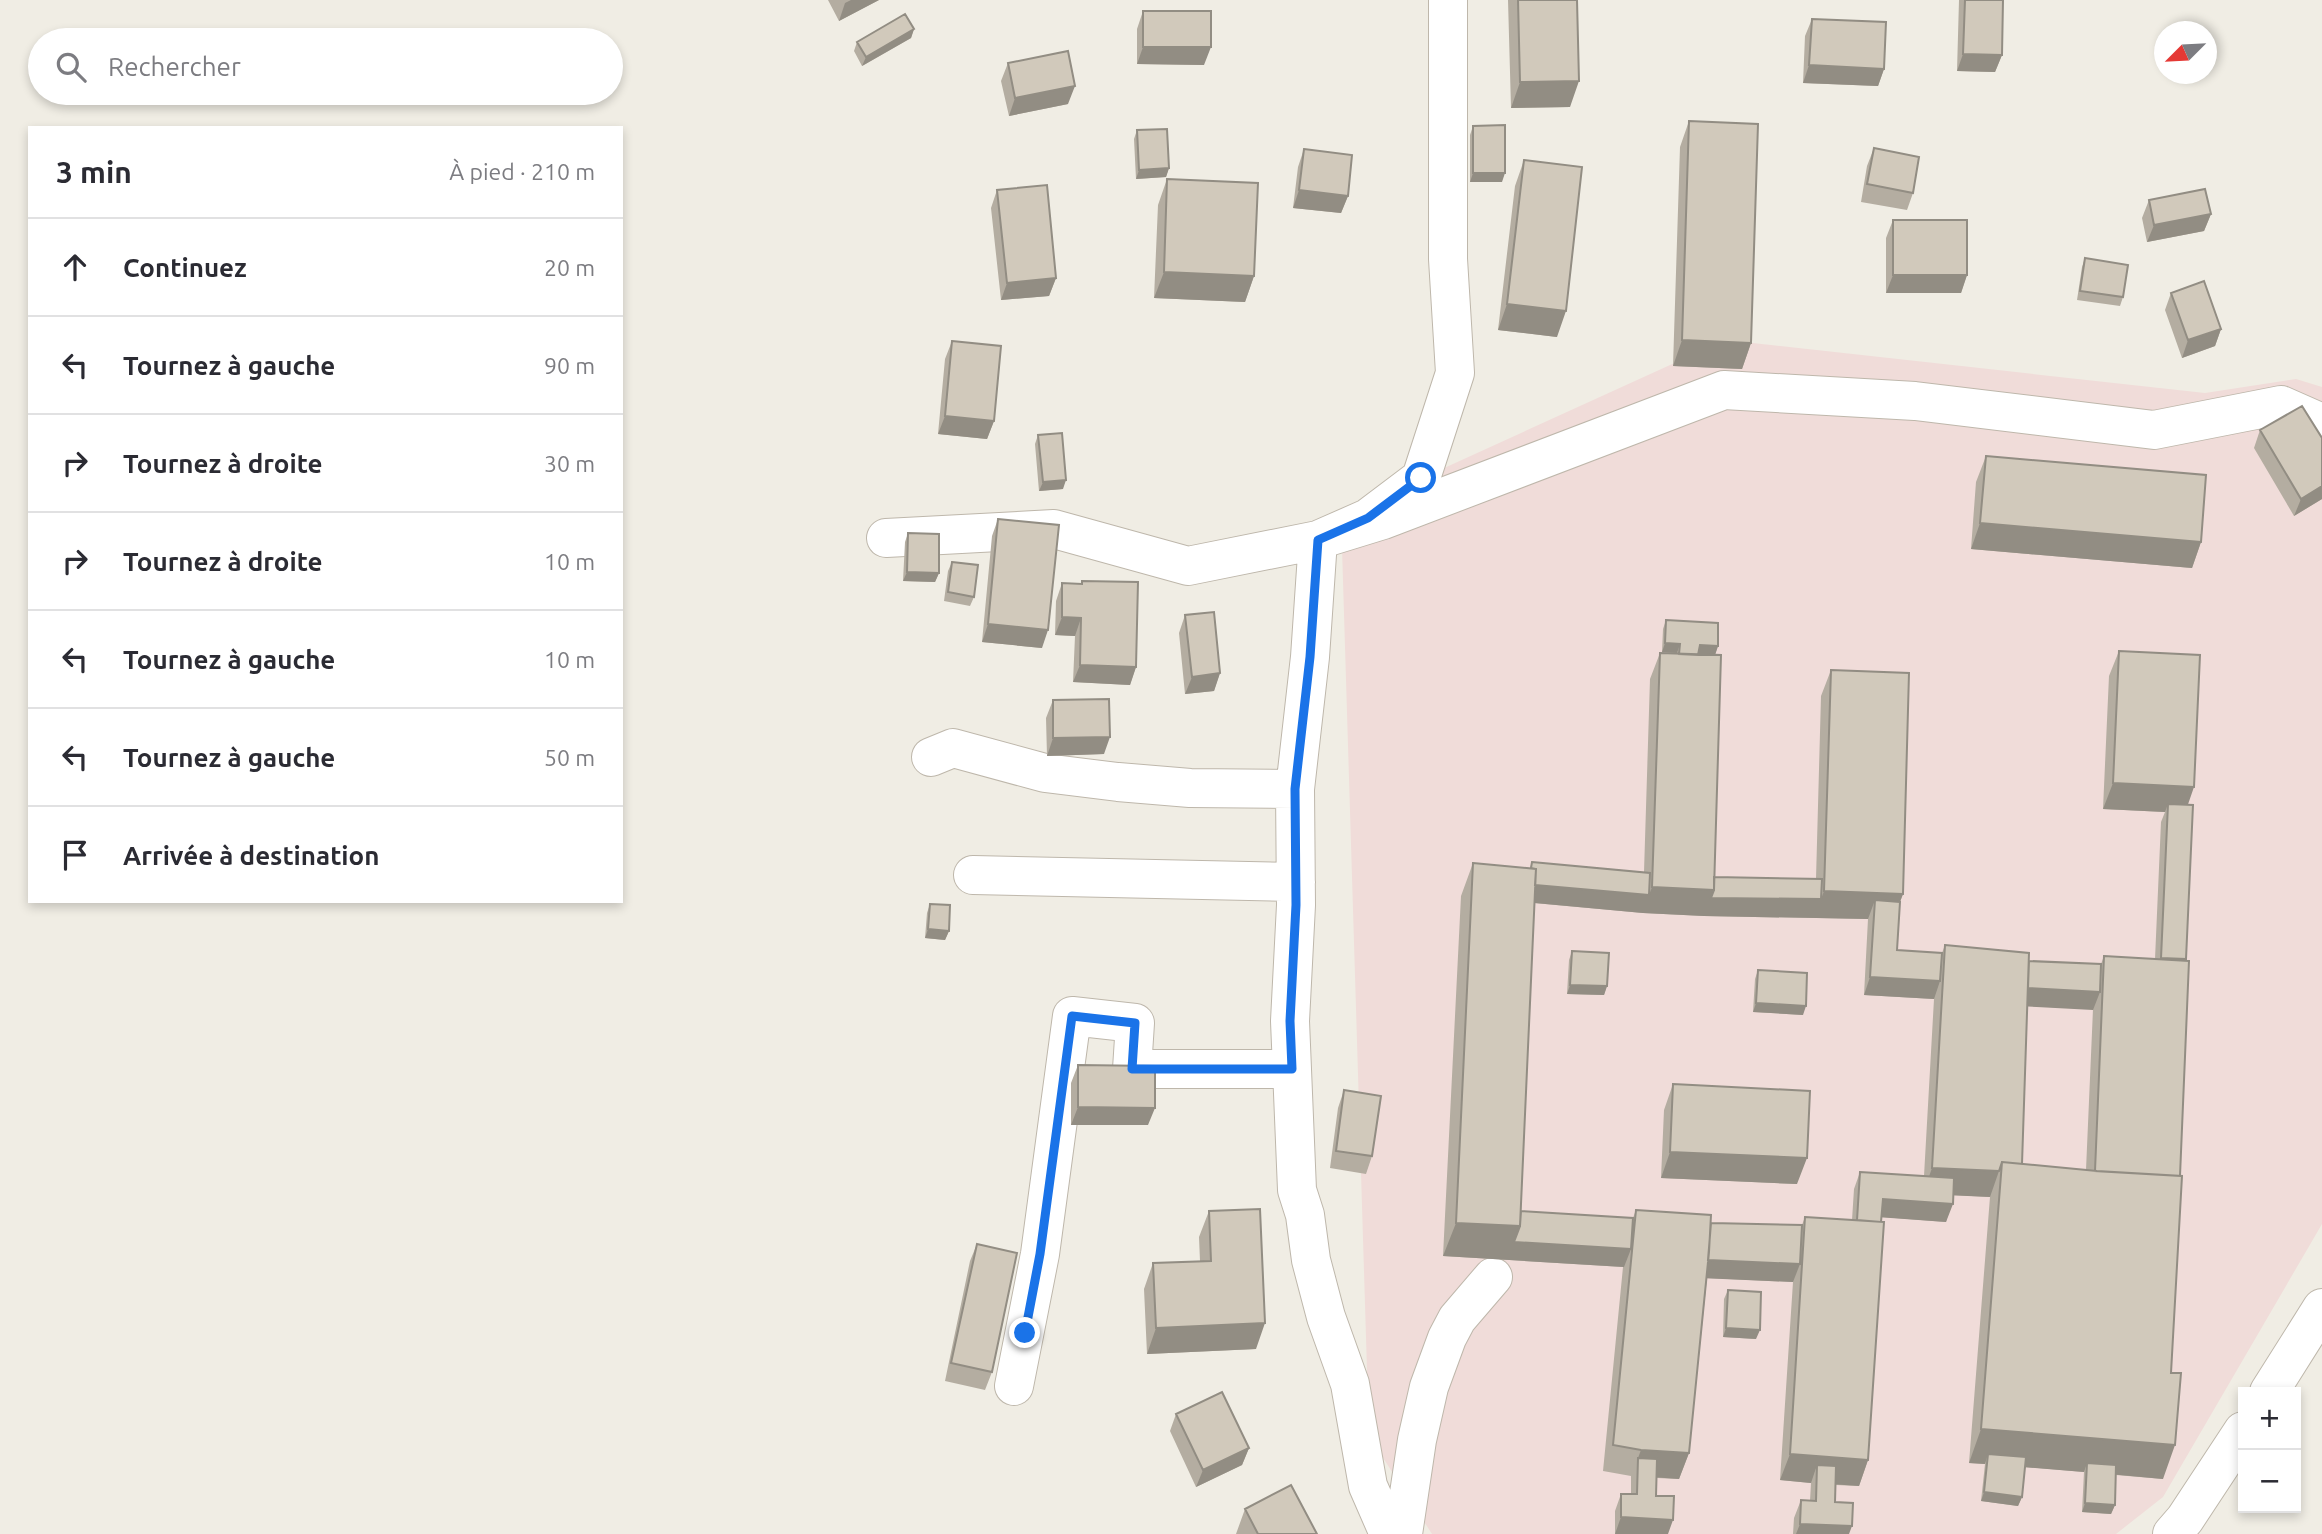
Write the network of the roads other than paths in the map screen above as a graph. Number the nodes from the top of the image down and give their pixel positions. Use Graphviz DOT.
graph roads {
  1 [pos="1448,0"];
  2 [pos="2322,422"];
  3 [pos="886,538"];
  4 [pos="1318,540"];
  5 [pos="931,757"];
  6 [pos="1295,789"];
  7 [pos="973,875"];
  8 [pos="1296,882"];
  9 [pos="1292,1069"];
  10 [pos="1493,1277"];
  11 [pos="2322,1308"];
  12 [pos="1014,1386"];
  13 [pos="2272,1387"];
  14 [pos="2238,1439"];
  15 [pos="1389,1534"];
  16 [pos="1404,1534"];
  17 [pos="2172,1534"];
  1 -- 4 [label="street"];
  2 -- 4 [label="street"];
  3 -- 4 [label="street"];
  4 -- 6 [label="street"];
  5 -- 6 [label="street"];
  6 -- 8 [label="street"];
  7 -- 8 [label="street"];
  8 -- 9 [label="street"];
  9 -- 12 [label="street"];
  9 -- 15 [label="street"];
  10 -- 16 [label="street"];
  11 -- 13 [label="street"];
  14 -- 17 [label="street"];
}
